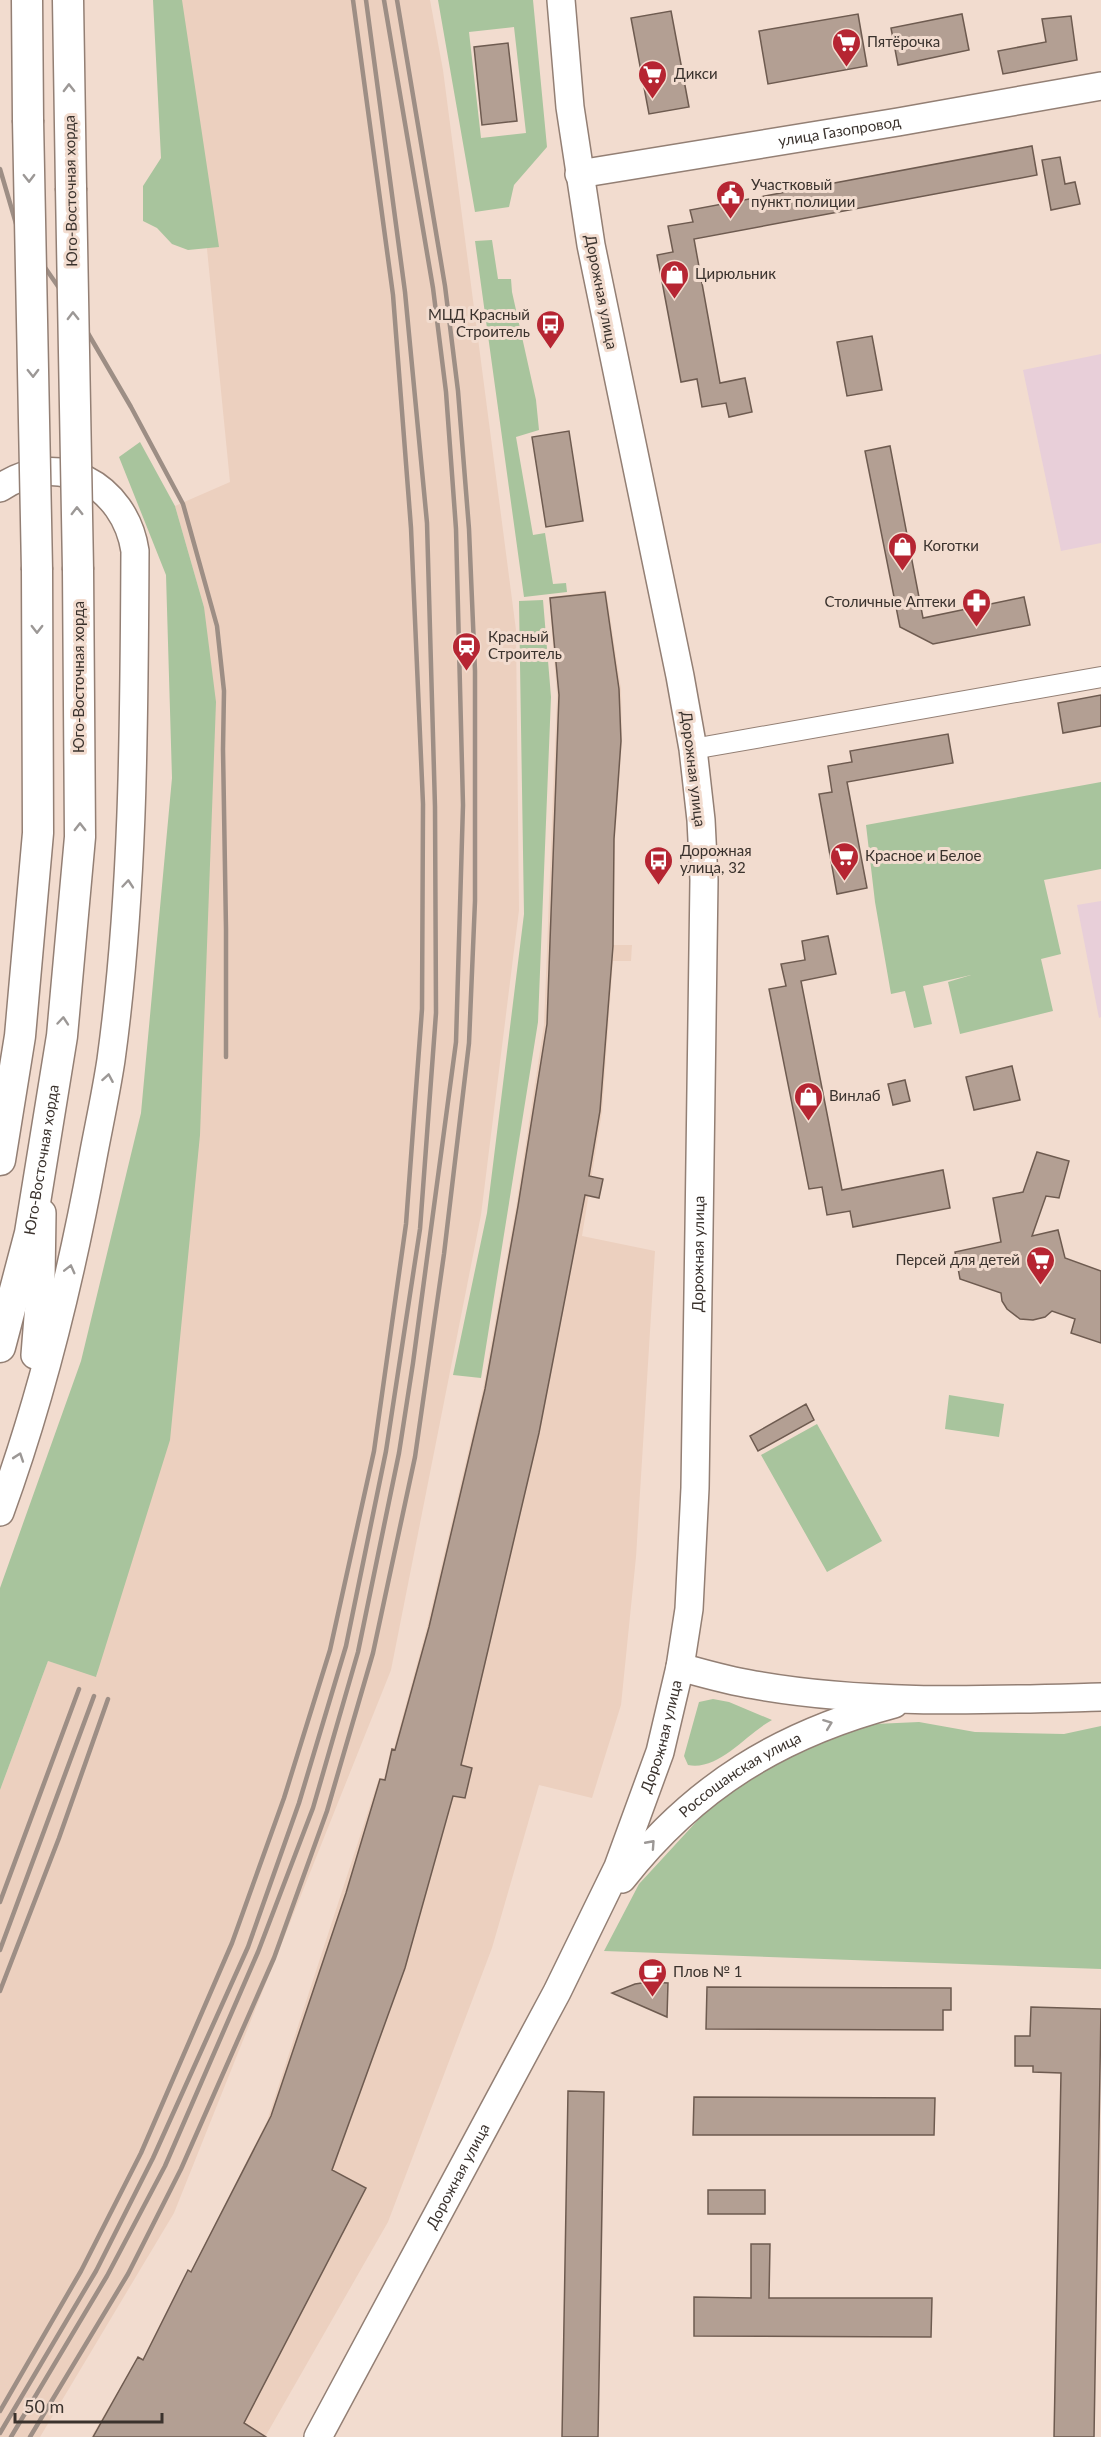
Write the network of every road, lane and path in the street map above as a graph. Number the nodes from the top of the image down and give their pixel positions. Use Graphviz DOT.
graph roads {
  1 [pos="27,0"];
  2 [pos="68,0"];
  3 [pos="561,0"];
  4 [pos="1101,86"];
  5 [pos="579,174"];
  6 [pos="0,488"];
  7 [pos="1101,677"];
  8 [pos="693,749"];
  9 [pos="39,833"];
  10 [pos="0,1071"];
  11 [pos="43,1152"];
  12 [pos="0,1160"];
  13 [pos="0,1347"];
  14 [pos="30,1425"];
  15 [pos="0,1512"];
  16 [pos="680,1667"];
  17 [pos="1101,1697"];
  18 [pos="918,1698"];
  19 [pos="601,1906"];
  20 [pos="318,2437"];
  1 -- 9 [label="main road, one-way, bridge"];
  11 -- 2 [label="main road, Юго-Восточная хорда, one-way, bridge"];
  3 -- 5 [label="street, Дорожная улица"];
  4 -- 5 [label="street, улица Газопровод"];
  5 -- 8 [label="street, Дорожная улица"];
  14 -- 6 [label="street, one-way"];
  7 -- 8 [label="street"];
  8 -- 16 [label="street, Дорожная улица"];
  9 -- 10 [label="street"];
  9 -- 12 [label="main road"];
  11 -- 13 [label="main road, Юго-Восточная хорда"];
  11 -- 14 [label="street"];
  15 -- 14 [label="street, one-way"];
  16 -- 18 [label="street, Россошанская улица"];
  16 -- 19 [label="street, Дорожная улица"];
  17 -- 18 [label="street, Россошанская улица"];
  19 -- 18 [label="street, Россошанская улица, one-way"];
  19 -- 20 [label="street, Дорожная улица"];
}
